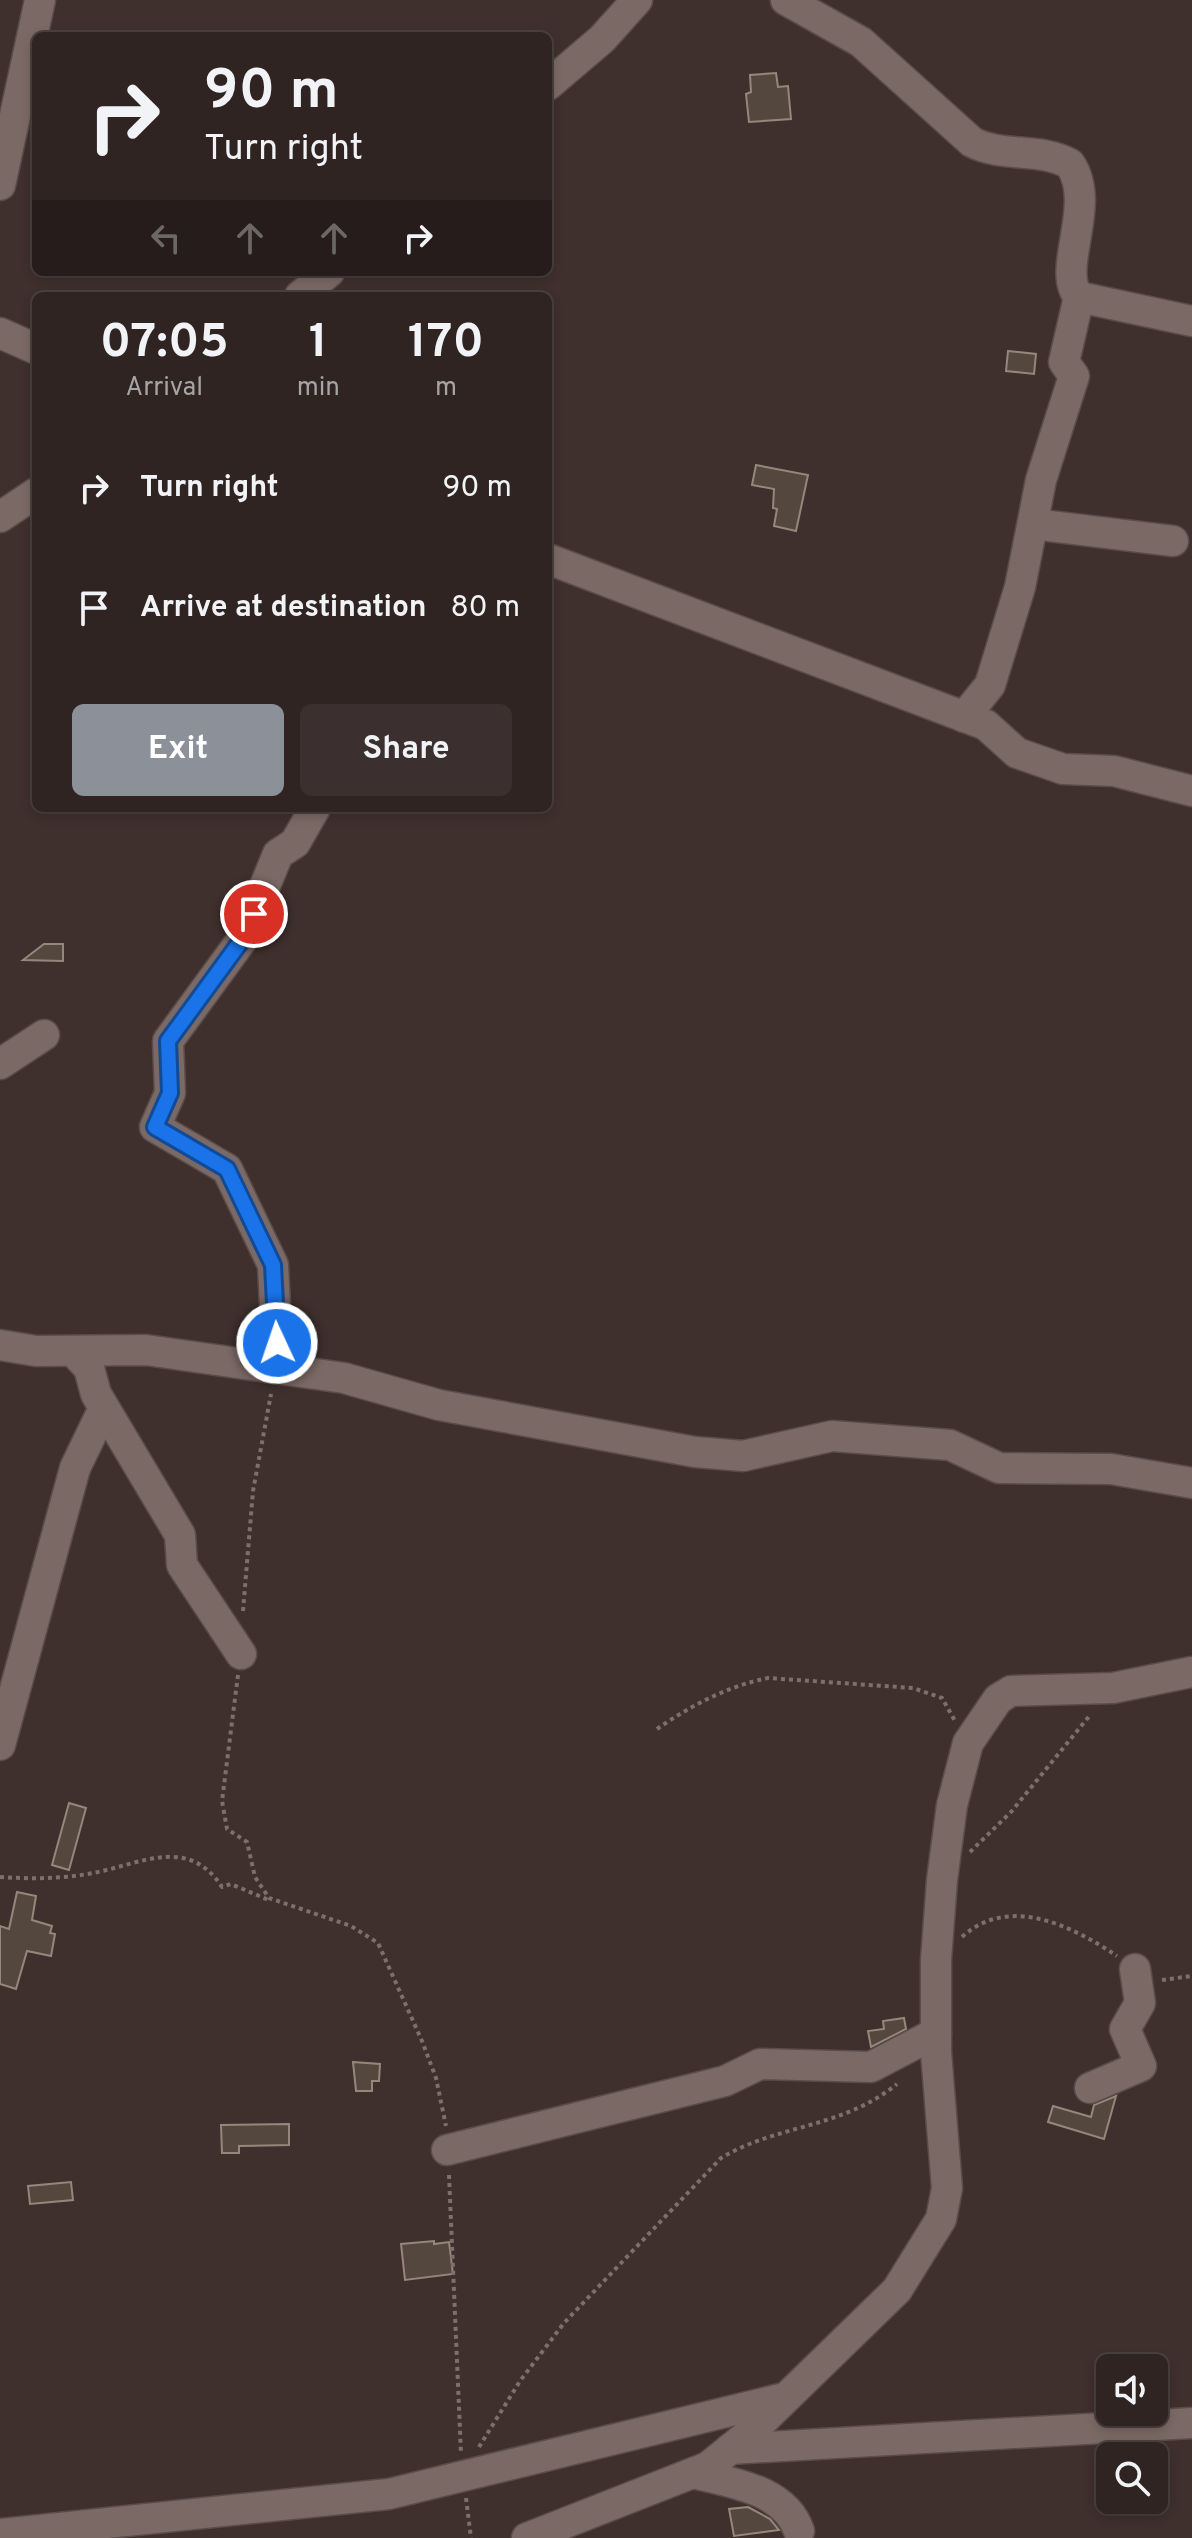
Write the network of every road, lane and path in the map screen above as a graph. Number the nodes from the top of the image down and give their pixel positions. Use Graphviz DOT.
graph roads {
  1 [pos="40,0"];
  2 [pos="616,0"];
  3 [pos="637,0"];
  4 [pos="786,0"];
  5 [pos="33,32"];
  6 [pos="32,37"];
  7 [pos="602,39"];
  8 [pos="552,82"];
  9 [pos="0,185"];
  10 [pos="324,276"];
  11 [pos="305,292"];
  12 [pos="1079,297"];
  13 [pos="1192,321"];
  14 [pos="0,333"];
  15 [pos="32,347"];
  16 [pos="32,496"];
  17 [pos="0,517"];
  18 [pos="1033,524"];
  19 [pos="1173,541"];
  20 [pos="552,561"];
  21 [pos="964,717"];
  22 [pos="1192,791"];
  23 [pos="313,812"];
  24 [pos="44,1035"];
  25 [pos="0,1064"];
  26 [pos="0,1345"];
  27 [pos="73,1351"];
  28 [pos="278,1368"];
  29 [pos="104,1408"];
  30 [pos="1192,1483"];
  31 [pos="243,1613"];
  32 [pos="241,1654"];
  33 [pos="1192,1672"];
  34 [pos="1113,1688"];
  35 [pos="657,1729"];
  36 [pos="968,1743"];
  37 [pos="0,1745"];
  38 [pos="0,1877"];
  39 [pos="942,1880"];
  40 [pos="282,1904"];
  41 [pos="936,1960"];
  42 [pos="1135,1969"];
  43 [pos="1192,1976"];
  44 [pos="936,2033"];
  45 [pos="902,2080"];
  46 [pos="1090,2088"];
  47 [pos="447,2150"];
  48 [pos="787,2397"];
  49 [pos="1192,2423"];
  50 [pos="478,2449"];
  51 [pos="730,2449"];
  52 [pos="461,2461"];
  53 [pos="693,2473"];
  54 [pos="464,2486"];
  55 [pos="799,2531"];
  56 [pos="0,2534"];
  57 [pos="40,2534"];
  58 [pos="471,2538"];
  59 [pos="527,2538"];
  1 -- 5 [label="street"];
  2 -- 7 [label="street"];
  3 -- 7 [label="street"];
  4 -- 12 [label="street"];
  6 -- 9 [label="street"];
  7 -- 8 [label="street"];
  10 -- 11 [label="street"];
  12 -- 13 [label="street"];
  12 -- 18 [label="street"];
  14 -- 15 [label="street"];
  16 -- 17 [label="street"];
  18 -- 19 [label="street"];
  18 -- 21 [label="street"];
  20 -- 21 [label="street"];
  21 -- 22 [label="street"];
  23 -- 28 [label="street"];
  24 -- 25 [label="street"];
  26 -- 27 [label="street"];
  27 -- 28 [label="street"];
  27 -- 29 [label="street"];
  28 -- 30 [label="street"];
  28 -- 31 [label="path"];
  29 -- 32 [label="street"];
  29 -- 37 [label="street"];
  32 -- 40 [label="path"];
  33 -- 34 [label="street"];
  34 -- 36 [label="street"];
  34 -- 39 [label="path"];
  35 -- 36 [label="path"];
  36 -- 39 [label="street"];
  38 -- 40 [label="path"];
  39 -- 41 [label="street"];
  40 -- 47 [label="path"];
  41 -- 42 [label="path"];
  41 -- 44 [label="street"];
  42 -- 43 [label="path"];
  42 -- 46 [label="street"];
  44 -- 47 [label="street"];
  44 -- 48 [label="street"];
  45 -- 50 [label="path"];
  47 -- 52 [label="path"];
  48 -- 51 [label="street"];
  48 -- 57 [label="street"];
  49 -- 51 [label="street"];
  51 -- 53 [label="street"];
  53 -- 55 [label="street"];
  53 -- 59 [label="street"];
  54 -- 58 [label="path"];
  56 -- 57 [label="street"];
}
